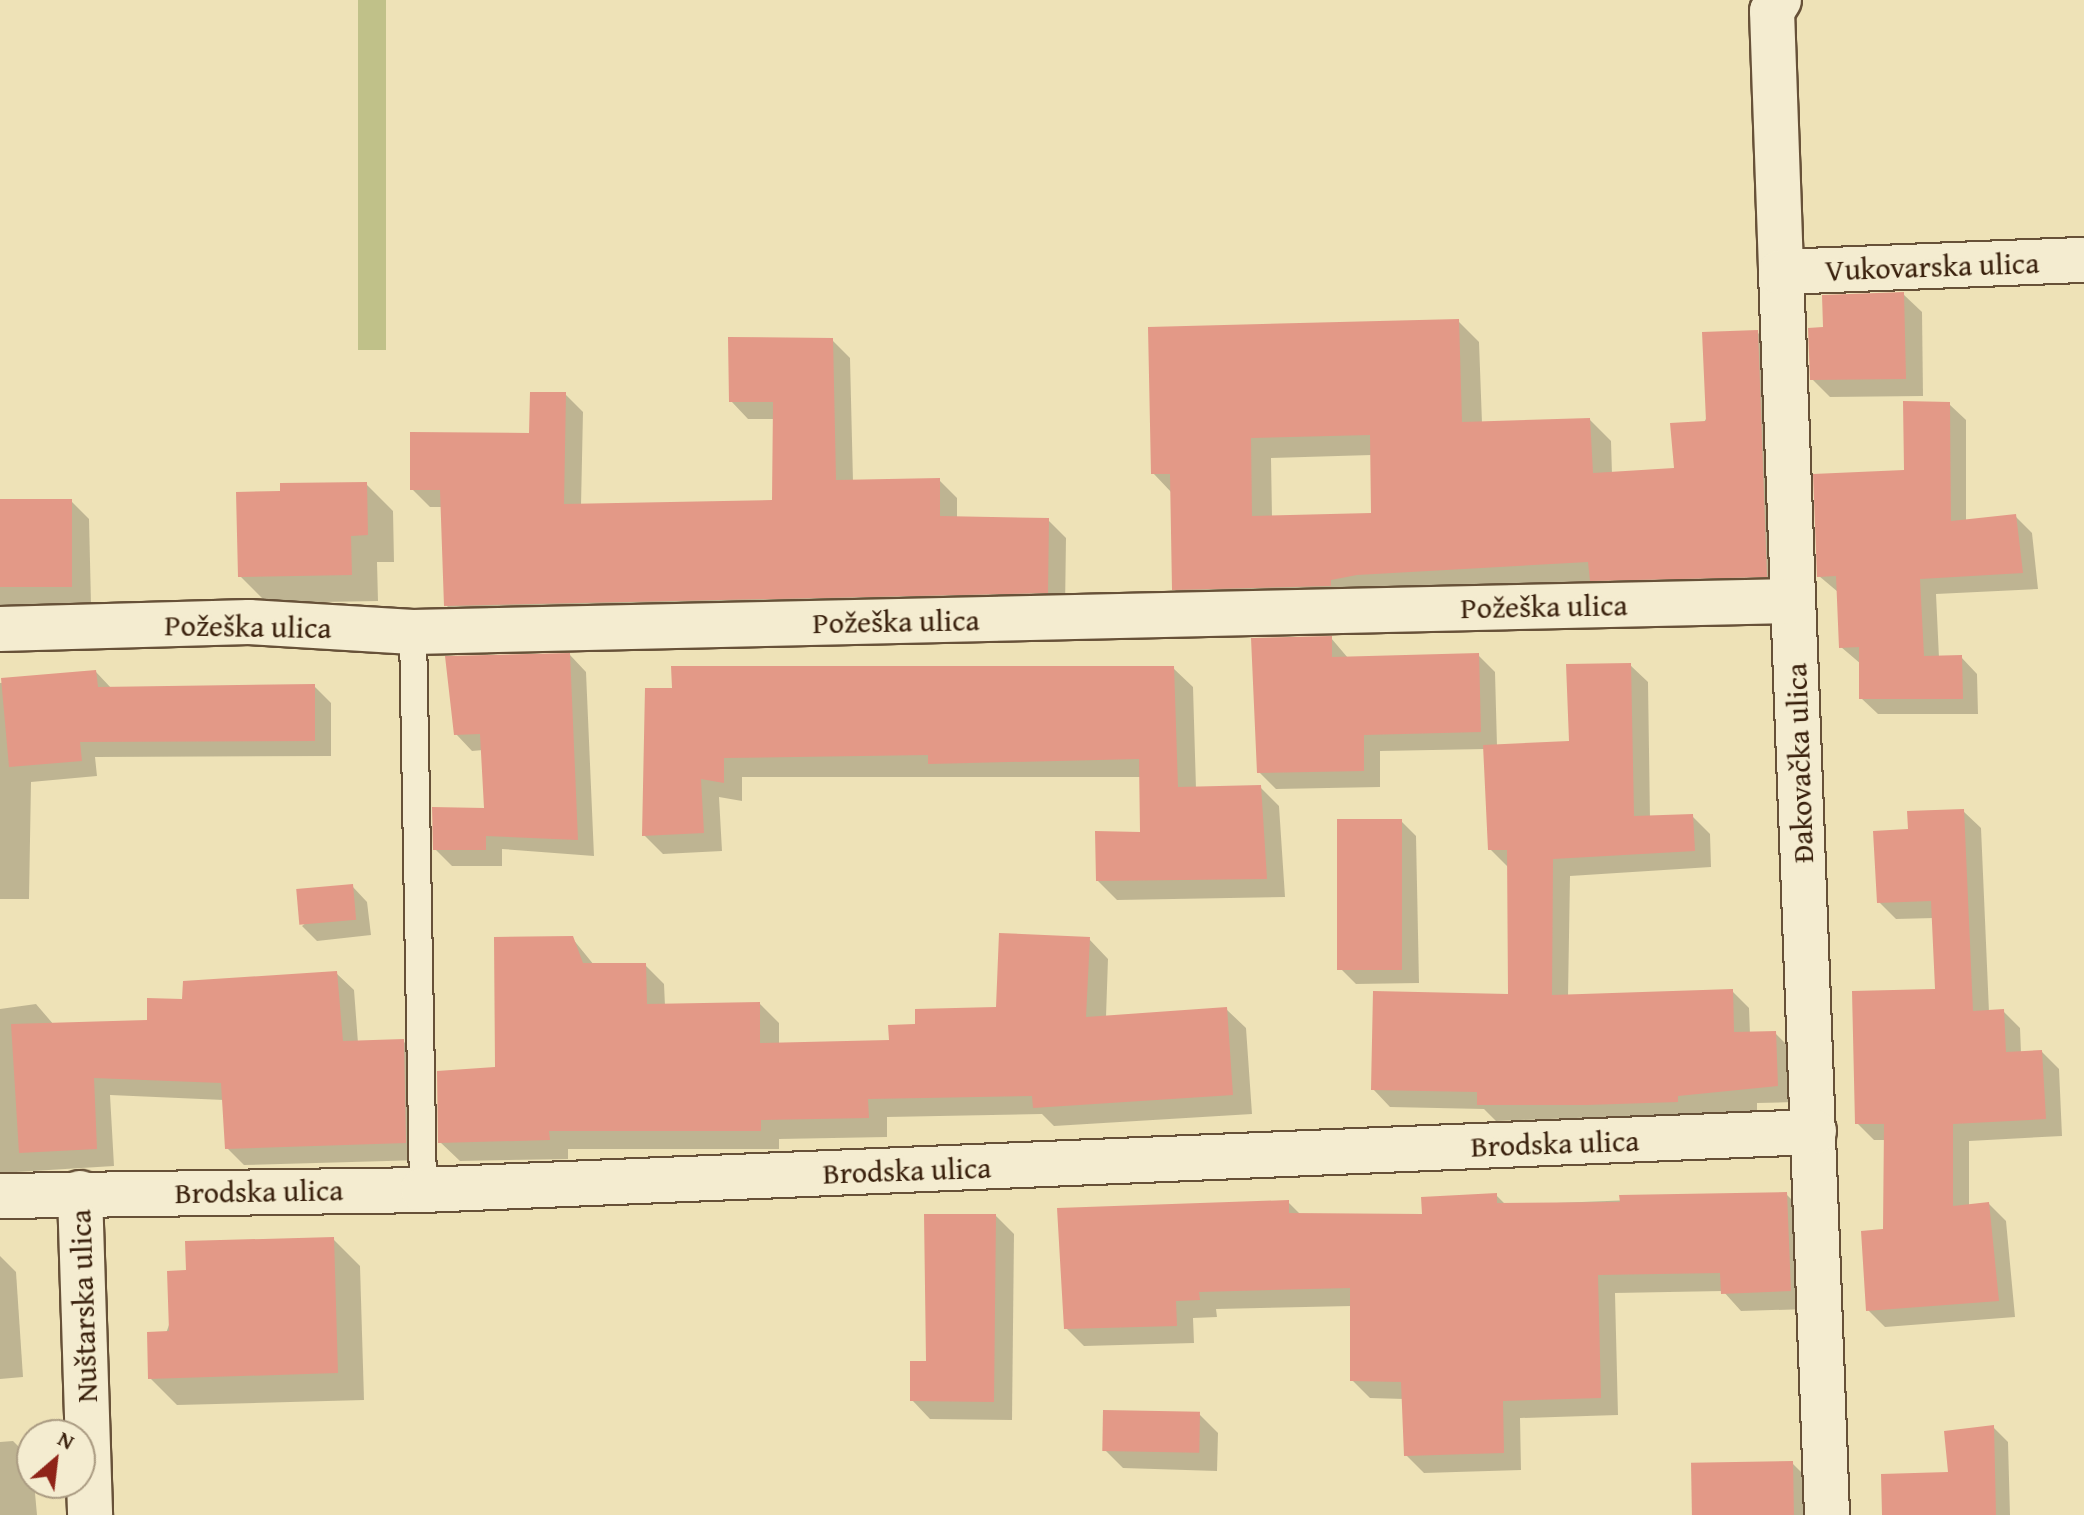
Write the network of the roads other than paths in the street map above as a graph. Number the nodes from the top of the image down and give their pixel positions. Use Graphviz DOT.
graph roads {
  1 [pos="1776,6"];
  2 [pos="2084,260"];
  3 [pos="1781,272"];
  4 [pos="1792,601"];
  5 [pos="0,629"];
  6 [pos="413,632"];
  7 [pos="1814,1132"];
  8 [pos="423,1190"];
  9 [pos="80,1193"];
  10 [pos="0,1196"];
  11 [pos="90,1515"];
  12 [pos="1827,1515"];
  1 -- 3 [label="street, Đakovačka ulica"];
  2 -- 3 [label="street, Vukovarska ulica"];
  3 -- 4 [label="street, Đakovačka ulica"];
  4 -- 6 [label="street, Požeška ulica"];
  4 -- 7 [label="street, Đakovačka ulica"];
  5 -- 6 [label="street, Požeška ulica"];
  6 -- 8 [label="lane"];
  7 -- 8 [label="street, Brodska ulica"];
  7 -- 12 [label="street, Đakovačka ulica"];
  8 -- 9 [label="street, Brodska ulica"];
  9 -- 10 [label="street, Brodska ulica"];
  9 -- 11 [label="street, Nuštarska ulica"];
}
